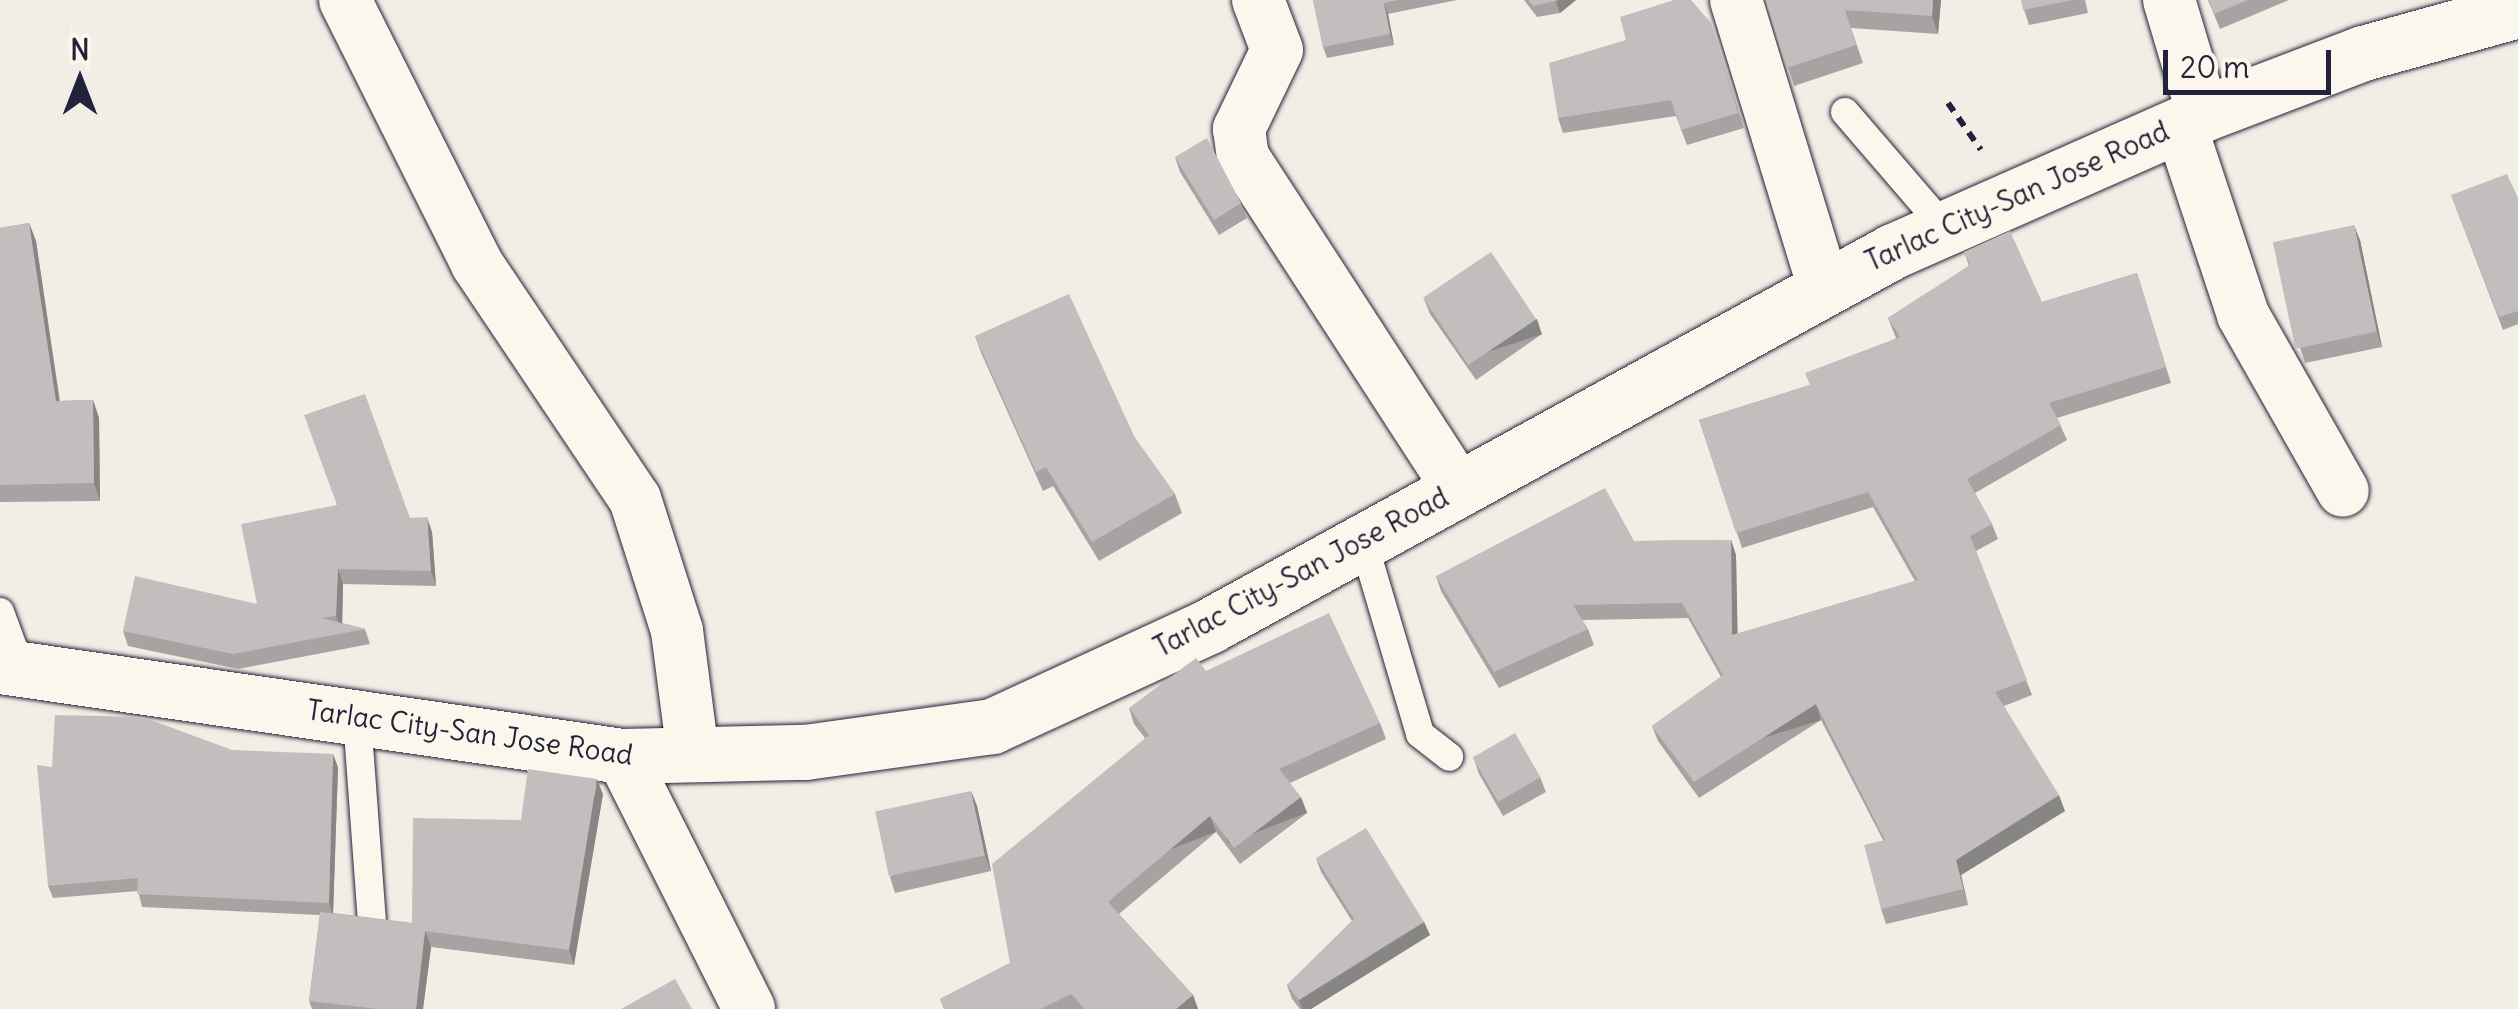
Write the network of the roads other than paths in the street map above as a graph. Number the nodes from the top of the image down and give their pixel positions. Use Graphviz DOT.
graph roads {
  1 [pos="345,0"];
  2 [pos="1258,0"];
  3 [pos="1736,0"];
  4 [pos="2169,0"];
  5 [pos="2518,10"];
  6 [pos="1846,112"];
  7 [pos="2192,119"];
  8 [pos="1944,227"];
  9 [pos="1823,284"];
  10 [pos="1458,488"];
  11 [pos="2343,490"];
  12 [pos="1363,541"];
  13 [pos="0,612"];
  14 [pos="10,668"];
  15 [pos="357,718"];
  16 [pos="693,754"];
  17 [pos="622,756"];
  18 [pos="1449,757"];
  19 [pos="372,920"];
  20 [pos="749,1009"];
  1 -- 16 [label="street"];
  2 -- 10 [label="street"];
  3 -- 9 [label="street"];
  4 -- 7 [label="street"];
  5 -- 7 [label="main road, Tarlac City-San Jose Road"];
  6 -- 8 [label="lane"];
  7 -- 8 [label="main road, Tarlac City-San Jose Road"];
  7 -- 11 [label="street"];
  8 -- 9 [label="main road, Tarlac City-San Jose Road"];
  9 -- 10 [label="main road, Tarlac City-San Jose Road"];
  10 -- 12 [label="main road, Tarlac City-San Jose Road"];
  12 -- 16 [label="main road, Tarlac City-San Jose Road"];
  12 -- 18 [label="lane"];
  13 -- 14 [label="lane"];
  14 -- 15 [label="main road, Tarlac City-San Jose Road"];
  15 -- 17 [label="main road, Tarlac City-San Jose Road"];
  15 -- 19 [label="lane"];
  16 -- 17 [label="main road, Tarlac City-San Jose Road"];
  17 -- 20 [label="street"];
}
